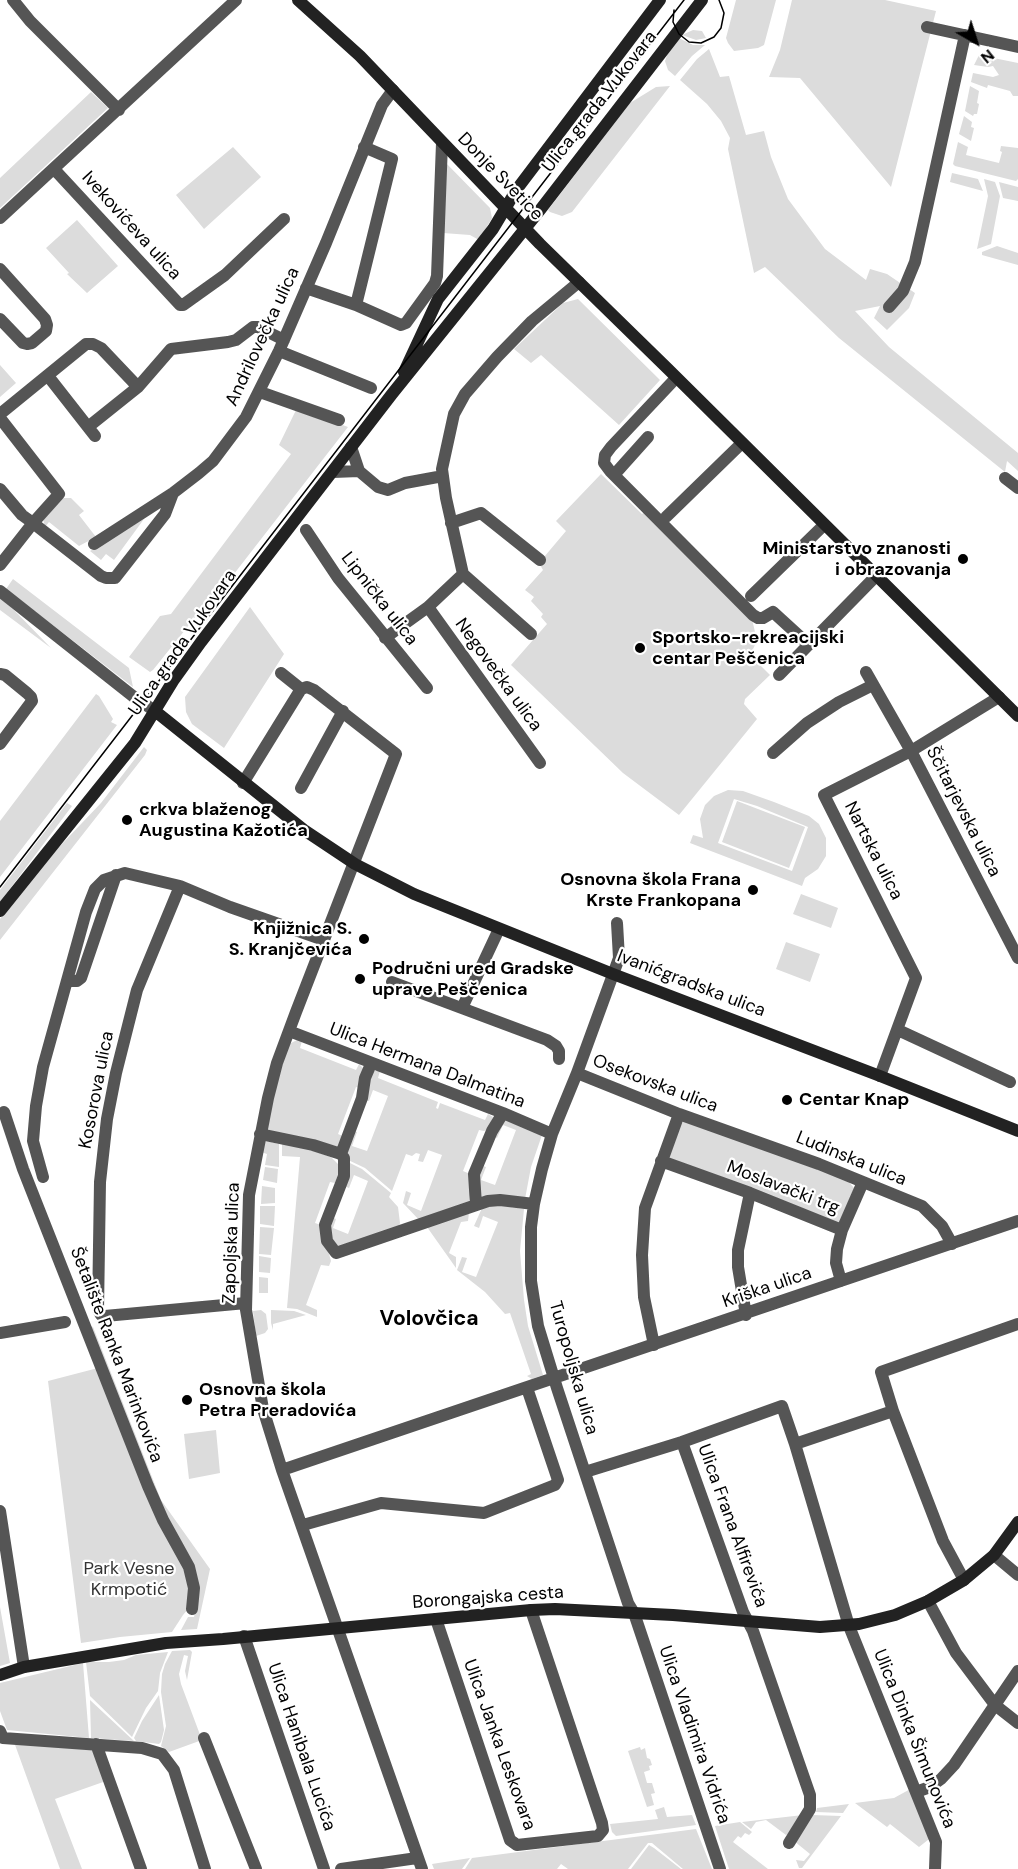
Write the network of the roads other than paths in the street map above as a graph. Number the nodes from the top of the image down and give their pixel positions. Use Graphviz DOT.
graph roads {
  1 [pos="13,0"];
  2 [pos="236,0"];
  3 [pos="298,0"];
  4 [pos="660,0"];
  5 [pos="702,0"];
  6 [pos="927,27"];
  7 [pos="965,35"];
  8 [pos="1018,47"];
  9 [pos="393,90"];
  10 [pos="118,110"];
  11 [pos="442,143"];
  12 [pos="364,147"];
  13 [pos="54,169"];
  14 [pos="506,208"];
  15 [pos="0,218"];
  16 [pos="284,219"];
  17 [pos="524,228"];
  18 [pos="0,269"];
  19 [pos="579,282"];
  20 [pos="306,288"];
  21 [pos="356,305"];
  22 [pos="889,308"];
  23 [pos="0,319"];
  24 [pos="281,345"];
  25 [pos="48,376"];
  26 [pos="676,378"];
  27 [pos="138,387"];
  28 [pos="372,388"];
  29 [pos="260,392"];
  30 [pos="392,394"];
  31 [pos="0,416"];
  32 [pos="339,420"];
  33 [pos="648,437"];
  34 [pos="742,443"];
  35 [pos="351,447"];
  36 [pos="359,471"];
  37 [pos="333,472"];
  38 [pos="614,475"];
  39 [pos="443,476"];
  40 [pos="1005,478"];
  41 [pos="1018,488"];
  42 [pos="0,489"];
  43 [pos="173,493"];
  44 [pos="666,517"];
  45 [pos="451,523"];
  46 [pos="33,524"];
  47 [pos="824,525"];
  48 [pos="306,530"];
  49 [pos="94,544"];
  50 [pos="540,561"];
  51 [pos="0,565"];
  52 [pos="463,573"];
  53 [pos="877,575"];
  54 [pos="0,591"];
  55 [pos="751,596"];
  56 [pos="428,608"];
  57 [pos="531,634"];
  58 [pos="385,638"];
  59 [pos="808,644"];
  60 [pos="866,672"];
  61 [pos="281,673"];
  62 [pos="0,674"];
  63 [pos="779,675"];
  64 [pos="873,685"];
  65 [pos="427,688"];
  66 [pos="301,689"];
  67 [pos="999,697"];
  68 [pos="155,711"];
  69 [pos="343,711"];
  70 [pos="1018,716"];
  71 [pos="0,744"];
  72 [pos="911,751"];
  73 [pos="773,753"];
  74 [pos="540,763"];
  75 [pos="243,783"];
  76 [pos="301,788"];
  77 [pos="355,864"];
  78 [pos="180,886"];
  79 [pos="0,911"];
  80 [pos="617,923"];
  81 [pos="499,928"];
  82 [pos="324,940"];
  83 [pos="1018,957"];
  84 [pos="614,974"];
  85 [pos="393,982"];
  86 [pos="462,1008"];
  87 [pos="898,1030"];
  88 [pos="289,1031"];
  89 [pos="559,1059"];
  90 [pos="371,1064"];
  91 [pos="577,1073"];
  92 [pos="880,1076"];
  93 [pos="1010,1082"];
  94 [pos="4,1112"];
  95 [pos="502,1113"];
  96 [pos="679,1113"];
  97 [pos="720,1129"];
  98 [pos="1018,1131"];
  99 [pos="260,1134"];
  100 [pos="552,1134"];
  101 [pos="341,1154"];
  102 [pos="661,1161"];
  103 [pos="43,1177"];
  104 [pos="862,1182"];
  105 [pos="750,1193"];
  106 [pos="534,1204"];
  107 [pos="476,1205"];
  108 [pos="1018,1221"];
  109 [pos="842,1230"];
  110 [pos="952,1244"];
  111 [pos="841,1281"];
  112 [pos="246,1303"];
  113 [pos="746,1315"];
  114 [pos="65,1322"];
  115 [pos="1018,1324"];
  116 [pos="0,1333"];
  117 [pos="654,1345"];
  118 [pos="555,1379"];
  119 [pos="527,1388"];
  120 [pos="893,1411"];
  121 [pos="682,1442"];
  122 [pos="795,1444"];
  123 [pos="282,1470"];
  124 [pos="585,1472"];
  125 [pos="0,1511"];
  126 [pos="1018,1522"];
  127 [pos="303,1525"];
  128 [pos="994,1555"];
  129 [pos="1018,1575"];
  130 [pos="964,1580"];
  131 [pos="928,1601"];
  132 [pos="192,1609"];
  133 [pos="531,1610"];
  134 [pos="634,1613"];
  135 [pos="436,1619"];
  136 [pos="748,1622"];
  137 [pos="849,1626"];
  138 [pos="338,1628"];
  139 [pos="244,1636"];
  140 [pos="24,1667"];
  141 [pos="1018,1671"];
  142 [pos="0,1675"];
  143 [pos="995,1705"];
  144 [pos="1018,1723"];
  145 [pos="0,1731"];
  146 [pos="204,1738"];
  147 [pos="96,1744"];
  148 [pos="916,1792"];
  149 [pos="789,1843"];
  150 [pos="420,1863"];
  151 [pos="141,1869"];
  152 [pos="205,1869"];
  153 [pos="256,1869"];
  154 [pos="324,1869"];
  155 [pos="341,1869"];
  156 [pos="720,1869"];
  157 [pos="935,1869"];
  1 -- 10 [label="street"];
  2 -- 10 [label="street, Ivekovićeva ulica"];
  3 -- 9 [label="street, Donje Svetice"];
  4 -- 14 [label="street, Ulica grada Vukovara"];
  5 -- 17 [label="street, Ulica grada Vukovara"];
  6 -- 7 [label="street"];
  7 -- 8 [label="street"];
  7 -- 22 [label="street"];
  9 -- 11 [label="street, Donje Svetice"];
  9 -- 12 [label="street, Andrilovečka ulica"];
  10 -- 13 [label="street, Ivekovićeva ulica"];
  11 -- 14 [label="street, Donje Svetice"];
  11 -- 21 [label="street"];
  12 -- 20 [label="street, Andrilovečka ulica"];
  12 -- 21 [label="street"];
  13 -- 15 [label="street, Ivekovićeva ulica"];
  13 -- 16 [label="street, Ivekovićeva ulica"];
  14 -- 17 [label="street, Donje Svetice"];
  14 -- 30 [label="street, Ulica grada Vukovara"];
  17 -- 19 [label="street, Donje Svetice"];
  17 -- 30 [label="street, Ulica grada Vukovara"];
  18 -- 23 [label="street"];
  19 -- 26 [label="street, Donje Svetice"];
  19 -- 39 [label="street"];
  20 -- 21 [label="street"];
  20 -- 24 [label="street, Andrilovečka ulica"];
  24 -- 27 [label="street"];
  24 -- 28 [label="street"];
  24 -- 29 [label="street, Andrilovečka ulica"];
  25 -- 27 [label="street"];
  25 -- 27 [label="street"];
  25 -- 31 [label="street"];
  26 -- 34 [label="street, Donje Svetice"];
  26 -- 38 [label="street"];
  29 -- 32 [label="street"];
  29 -- 43 [label="street, Andrilovečka ulica"];
  30 -- 35 [label="street, Ulica grada Vukovara"];
  31 -- 46 [label="street"];
  33 -- 38 [label="street"];
  34 -- 44 [label="street"];
  34 -- 47 [label="street, Donje Svetice"];
  35 -- 36 [label="street"];
  35 -- 37 [label="street, Ulica grada Vukovara"];
  36 -- 37 [label="street"];
  36 -- 39 [label="street"];
  37 -- 68 [label="street, Ulica grada Vukovara"];
  38 -- 59 [label="street"];
  39 -- 45 [label="street"];
  40 -- 41 [label="street"];
  42 -- 46 [label="street"];
  43 -- 46 [label="street"];
  43 -- 49 [label="street, Andrilovečka ulica"];
  45 -- 50 [label="street"];
  45 -- 52 [label="street"];
  46 -- 51 [label="street"];
  47 -- 53 [label="street, Donje Svetice"];
  47 -- 55 [label="street"];
  48 -- 58 [label="street, Lipnička ulica"];
  52 -- 56 [label="street"];
  52 -- 57 [label="street"];
  53 -- 59 [label="street"];
  53 -- 67 [label="street, Donje Svetice"];
  54 -- 68 [label="street, Ivanićgradska ulica"];
  56 -- 58 [label="street"];
  56 -- 74 [label="street, Negovečka ulica"];
  58 -- 65 [label="street, Lipnička ulica"];
  59 -- 63 [label="street"];
  60 -- 64 [label="street, Ščitarjevska ulica"];
  61 -- 66 [label="street"];
  62 -- 71 [label="street"];
  64 -- 72 [label="street, Ščitarjevska ulica"];
  64 -- 73 [label="street"];
  66 -- 69 [label="street"];
  66 -- 75 [label="street"];
  67 -- 70 [label="street, Donje Svetice"];
  67 -- 72 [label="street, Nartska ulica"];
  68 -- 75 [label="street, Ivanićgradska ulica"];
  68 -- 79 [label="street, Ulica grada Vukovara"];
  69 -- 76 [label="street"];
  69 -- 77 [label="street"];
  72 -- 83 [label="street, Ščitarjevska ulica"];
  72 -- 87 [label="street, Nartska ulica"];
  75 -- 77 [label="street, Ivanićgradska ulica"];
  77 -- 81 [label="street, Ivanićgradska ulica"];
  77 -- 82 [label="street, Zapoljska ulica"];
  78 -- 82 [label="street"];
  78 -- 103 [label="street"];
  78 -- 112 [label="street, Kosorova ulica"];
  80 -- 84 [label="street, Turopoljska ulica"];
  81 -- 84 [label="street, Ivanićgradska ulica"];
  81 -- 86 [label="street"];
  82 -- 88 [label="street, Zapoljska ulica"];
  84 -- 91 [label="street, Turopoljska ulica"];
  84 -- 92 [label="street, Ivanićgradska ulica"];
  85 -- 86 [label="street"];
  86 -- 89 [label="street"];
  87 -- 92 [label="street, Nartska ulica"];
  87 -- 93 [label="street"];
  88 -- 90 [label="street, Ulica Hermana Dalmatina"];
  88 -- 99 [label="street, Zapoljska ulica"];
  90 -- 95 [label="street, Ulica Hermana Dalmatina"];
  90 -- 101 [label="street"];
  91 -- 96 [label="street, Osekovska ulica"];
  91 -- 100 [label="street, Turopoljska ulica"];
  92 -- 98 [label="street, Ivanićgradska ulica"];
  94 -- 132 [label="street, Šetalište Ranka Marinkovića"];
  95 -- 100 [label="street, Ulica Hermana Dalmatina"];
  95 -- 107 [label="street"];
  96 -- 97 [label="street, Osekovska ulica"];
  96 -- 102 [label="street"];
  97 -- 104 [label="street, Ludinska ulica"];
  99 -- 101 [label="street"];
  99 -- 112 [label="street, Zapoljska ulica"];
  100 -- 106 [label="street, Turopoljska ulica"];
  101 -- 107 [label="street"];
  102 -- 105 [label="street, Moslavački trg"];
  102 -- 117 [label="street"];
  104 -- 109 [label="street, Moslavački trg"];
  104 -- 110 [label="street, Ludinska ulica"];
  105 -- 109 [label="street, Moslavački trg"];
  105 -- 113 [label="street"];
  106 -- 107 [label="street"];
  106 -- 118 [label="street, Turopoljska ulica"];
  108 -- 110 [label="street, Kriška ulica"];
  109 -- 111 [label="street"];
  110 -- 111 [label="street, Kriška ulica"];
  111 -- 113 [label="street, Kriška ulica"];
  112 -- 123 [label="street, Zapoljska ulica"];
  113 -- 117 [label="street, Kriška ulica"];
  114 -- 116 [label="street"];
  115 -- 120 [label="street"];
  117 -- 118 [label="street, Kriška ulica"];
  118 -- 119 [label="street, Kriška ulica"];
  118 -- 124 [label="street, Turopoljska ulica"];
  119 -- 123 [label="street, Kriška ulica"];
  119 -- 127 [label="street"];
  120 -- 122 [label="street"];
  120 -- 130 [label="street"];
  121 -- 122 [label="street, Ulica Frana Alfirevića"];
  121 -- 124 [label="street, Ulica Frana Alfirevića"];
  121 -- 136 [label="street, Ulica Frana Alfirevića"];
  122 -- 137 [label="street, Ulica Frana Alfirevića"];
  123 -- 127 [label="street, Zapoljska ulica"];
  124 -- 134 [label="street, Turopoljska ulica"];
  125 -- 140 [label="street"];
  126 -- 128 [label="street, Borongajska cesta"];
  127 -- 138 [label="street, Zapoljska ulica"];
  128 -- 129 [label="street"];
  128 -- 130 [label="street, Borongajska cesta"];
  130 -- 131 [label="street, Borongajska cesta"];
  131 -- 137 [label="street, Borongajska cesta"];
  131 -- 143 [label="street"];
  133 -- 134 [label="street, Borongajska cesta"];
  133 -- 135 [label="street, Borongajska cesta"];
  133 -- 135 [label="street, Ulica Janka Leskovara"];
  134 -- 136 [label="street, Borongajska cesta"];
  134 -- 156 [label="street, Ulica Vladimira Vidrića"];
  135 -- 138 [label="street, Borongajska cesta"];
  136 -- 137 [label="street, Borongajska cesta"];
  136 -- 149 [label="street, Ulica Frana Alfirevića"];
  137 -- 148 [label="street, Ulica Dinka Šimunovića"];
  138 -- 139 [label="street, Borongajska cesta"];
  138 -- 150 [label="street, Zapoljska ulica"];
  139 -- 140 [label="street, Borongajska cesta"];
  139 -- 154 [label="street, Ulica Hanibala Lucića"];
  140 -- 142 [label="street, Borongajska cesta"];
  141 -- 143 [label="street"];
  143 -- 144 [label="street"];
  143 -- 148 [label="street"];
  145 -- 147 [label="street"];
  146 -- 153 [label="street"];
  147 -- 151 [label="street"];
  147 -- 152 [label="street"];
  148 -- 157 [label="street, Ulica Dinka Šimunovića"];
  150 -- 155 [label="street"];
}
